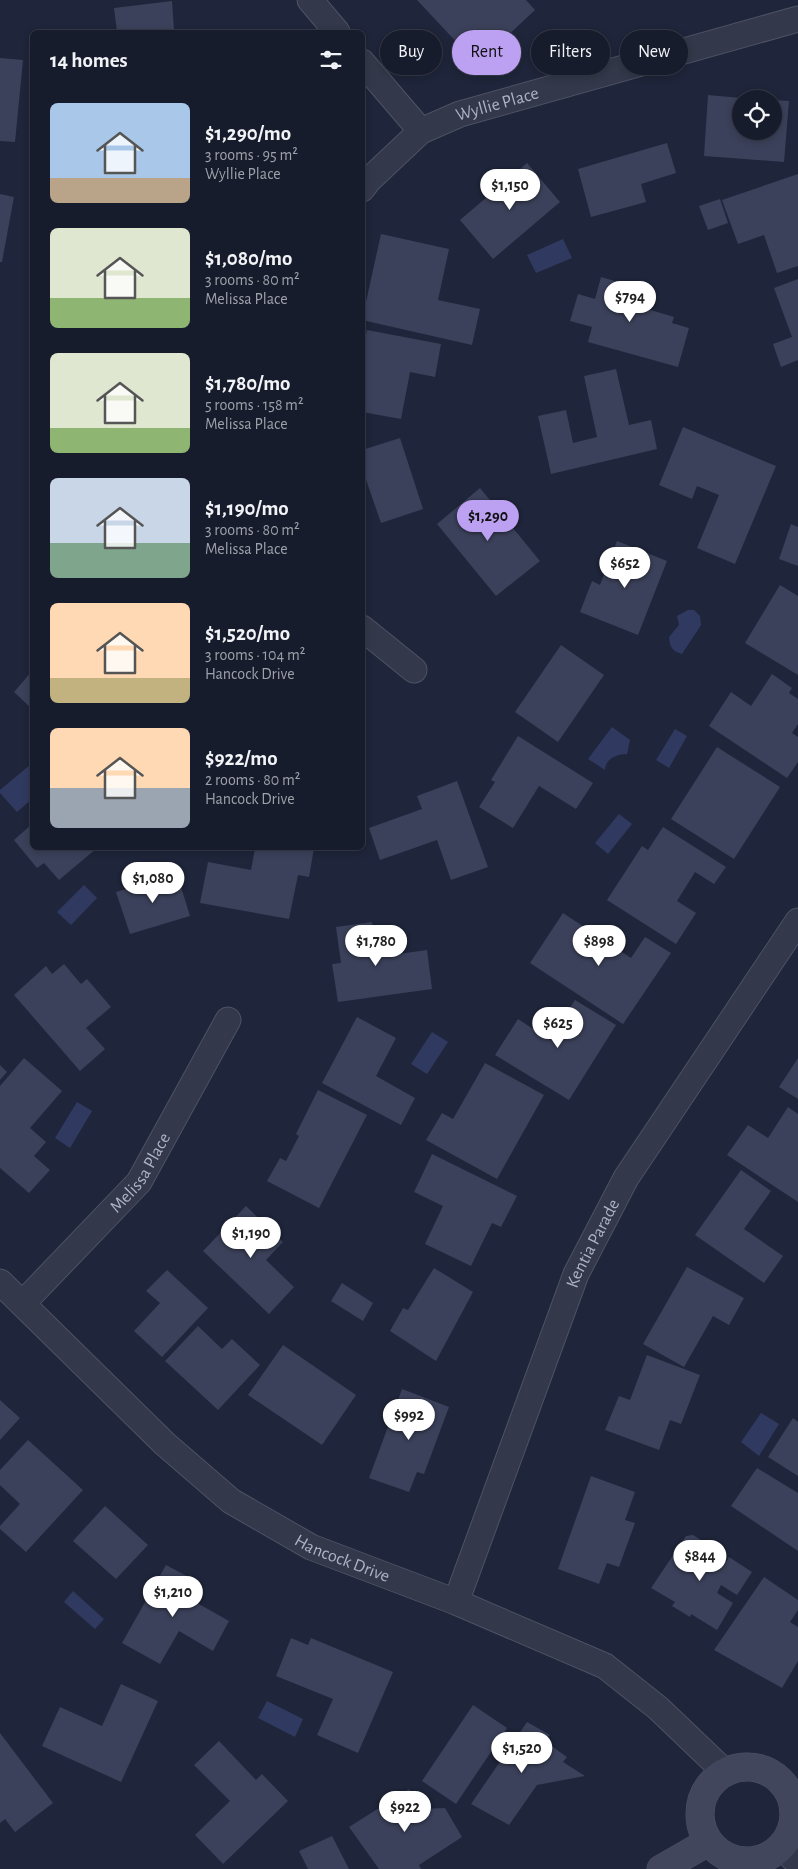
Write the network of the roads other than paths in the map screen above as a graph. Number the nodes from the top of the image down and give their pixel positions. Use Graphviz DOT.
graph roads {
  1 [pos="310,0"];
  2 [pos="798,19"];
  3 [pos="335,30"];
  4 [pos="365,66"];
  5 [pos="421,131"];
  6 [pos="365,185"];
  7 [pos="365,630"];
  8 [pos="414,670"];
  9 [pos="798,921"];
  10 [pos="228,1020"];
  11 [pos="0,1282"];
  12 [pos="23,1303"];
  13 [pos="456,1602"];
  14 [pos="725,1772"];
  15 [pos="791,1778"];
  16 [pos="708,1842"];
  17 [pos="790,1855"];
  18 [pos="661,1869"];
  1 -- 3 [label="street"];
  2 -- 5 [label="street, Wyllie Place"];
  4 -- 5 [label="street"];
  5 -- 6 [label="street, Wyllie Place"];
  7 -- 8 [label="street"];
  9 -- 13 [label="street, Kentia Parade"];
  10 -- 12 [label="street, Melissa Place"];
  11 -- 12 [label="street, Hancock Drive"];
  12 -- 13 [label="street, Hancock Drive"];
  13 -- 14 [label="street, Hancock Drive"];
  14 -- 15 [label="main road"];
  14 -- 16 [label="main road"];
  15 -- 17 [label="main road"];
  16 -- 17 [label="main road"];
  16 -- 18 [label="main road"];
}
